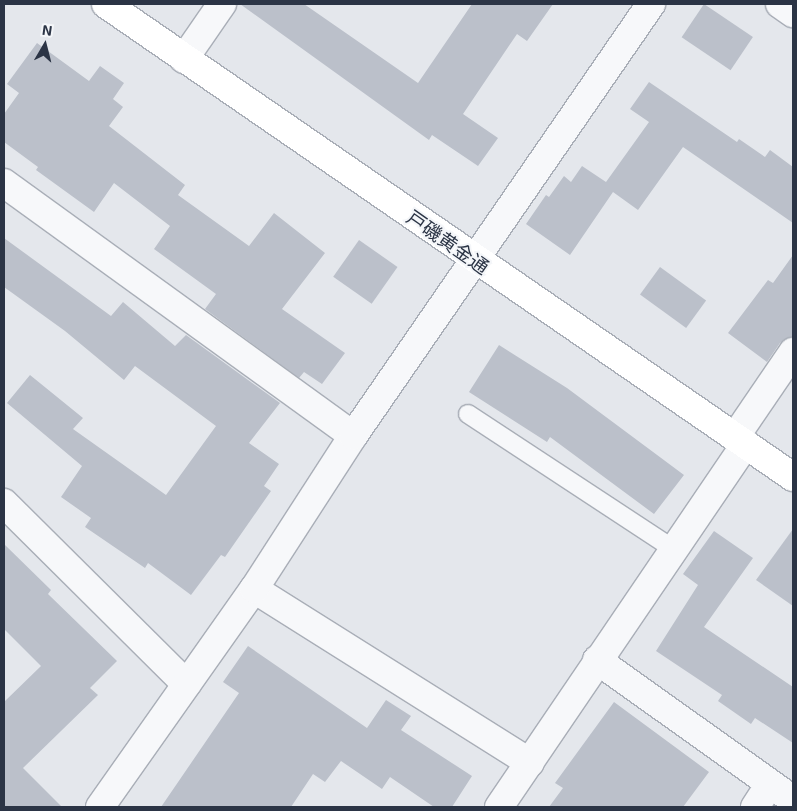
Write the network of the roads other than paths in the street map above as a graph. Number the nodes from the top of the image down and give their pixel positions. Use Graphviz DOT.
graph roads {
  1 [pos="106,4"];
  2 [pos="222,4"];
  3 [pos="651,4"];
  4 [pos="780,4"];
  5 [pos="793,13"];
  6 [pos="184,59"];
  7 [pos="4,183"];
  8 [pos="475,261"];
  9 [pos="793,352"];
  10 [pos="468,414"];
  11 [pos="353,436"];
  12 [pos="740,440"];
  13 [pos="793,477"];
  14 [pos="4,502"];
  15 [pos="672,548"];
  16 [pos="254,589"];
  17 [pos="597,660"];
  18 [pos="186,684"];
  19 [pos="530,763"];
  20 [pos="770,784"];
  21 [pos="793,800"];
  22 [pos="100,807"];
  23 [pos="499,807"];
  24 [pos="755,807"];
  1 -- 6 [label="street, 戸磯黄金通"];
  2 -- 6 [label="street"];
  3 -- 8 [label="street"];
  4 -- 5 [label="street"];
  6 -- 8 [label="street, 戸磯黄金通"];
  7 -- 11 [label="street"];
  8 -- 11 [label="street"];
  8 -- 12 [label="street, 戸磯黄金通"];
  9 -- 12 [label="street"];
  10 -- 15 [label="lane"];
  11 -- 16 [label="street"];
  12 -- 13 [label="street, 戸磯黄金通"];
  12 -- 15 [label="street"];
  14 -- 18 [label="street"];
  15 -- 17 [label="street"];
  16 -- 18 [label="street"];
  16 -- 19 [label="street"];
  17 -- 19 [label="street"];
  17 -- 20 [label="street"];
  18 -- 22 [label="street"];
  19 -- 23 [label="street"];
  20 -- 21 [label="street"];
  20 -- 24 [label="street"];
}
